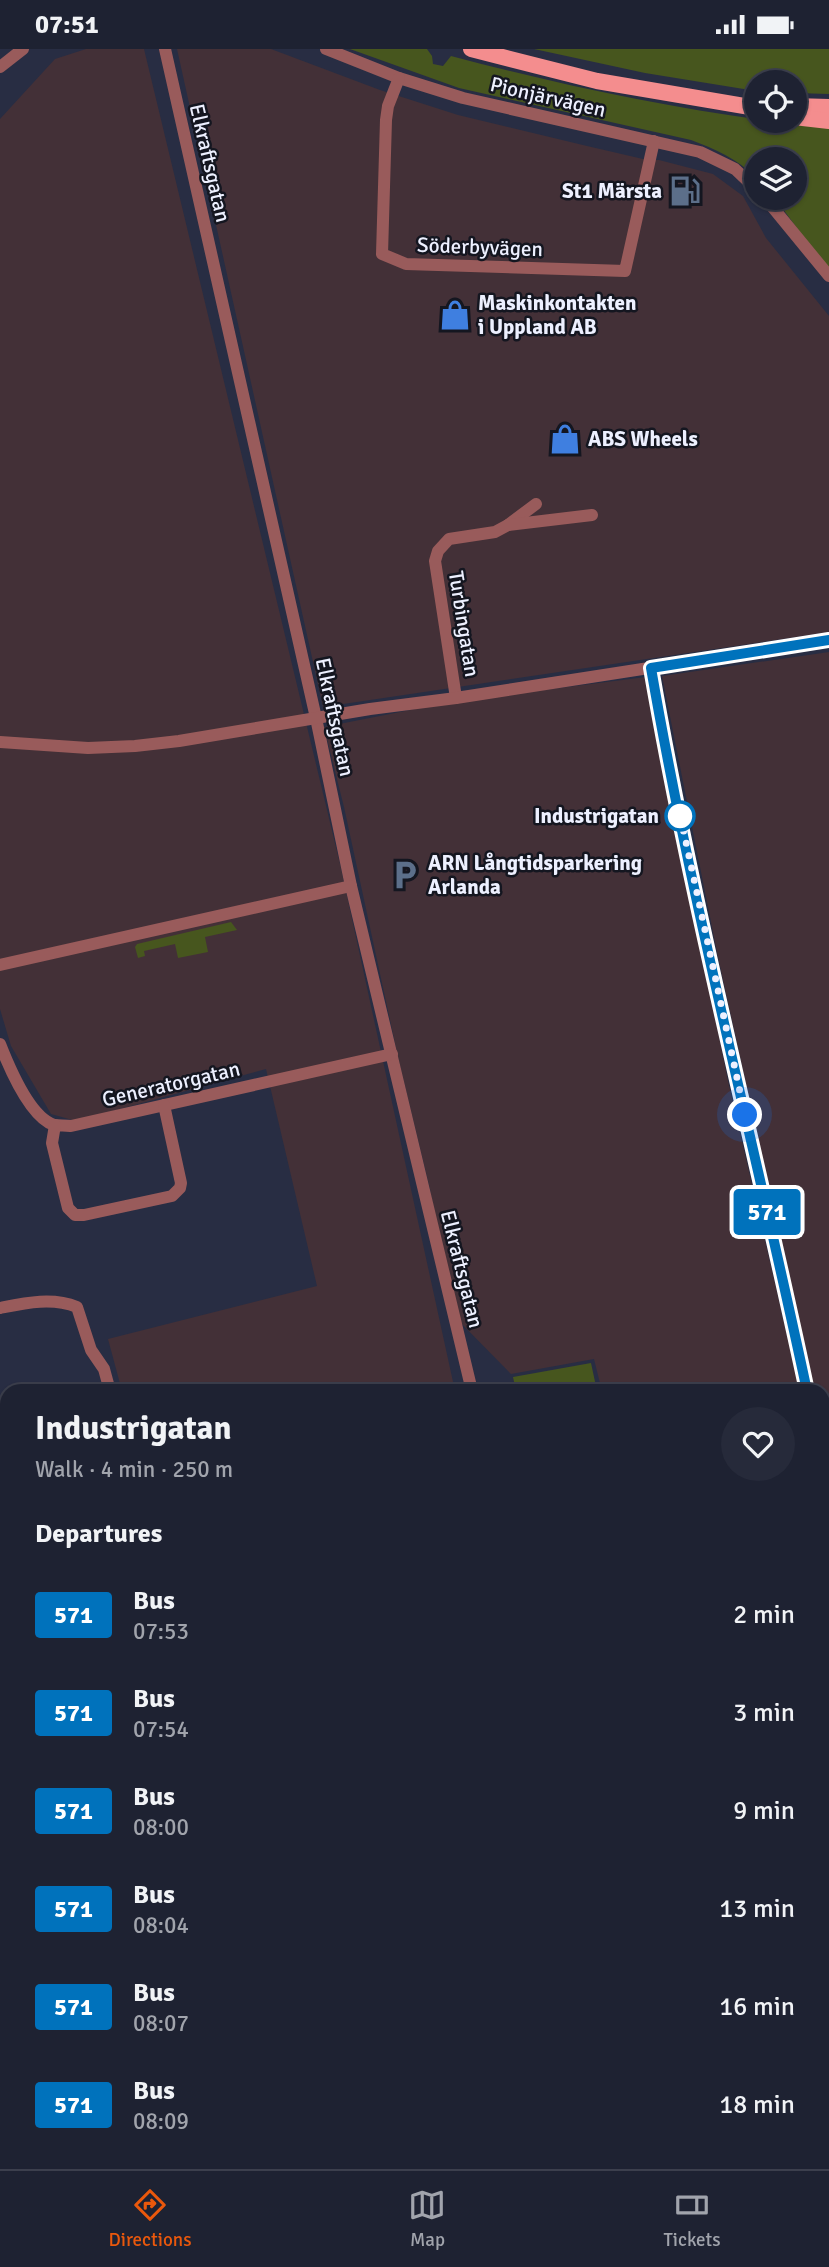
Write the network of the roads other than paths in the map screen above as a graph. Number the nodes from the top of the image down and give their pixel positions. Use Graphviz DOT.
graph roads {
  1 [pos="23,49"];
  2 [pos="165,49"];
  3 [pos="326,49"];
  4 [pos="471,49"];
  5 [pos="0,67"];
  6 [pos="399,78"];
  7 [pos="744,105"];
  8 [pos="807,106"];
  9 [pos="829,107"];
  10 [pos="807,118"];
  11 [pos="829,121"];
  12 [pos="654,141"];
  13 [pos="744,178"];
  14 [pos="775,210"];
  15 [pos="829,276"];
  16 [pos="536,504"];
  17 [pos="592,515"];
  18 [pos="508,526"];
  19 [pos="829,640"];
  20 [pos="651,668"];
  21 [pos="456,698"];
  22 [pos="316,718"];
  23 [pos="0,742"];
  24 [pos="351,886"];
  25 [pos="0,964"];
  26 [pos="0,1044"];
  27 [pos="391,1054"];
  28 [pos="164,1105"];
  29 [pos="55,1125"];
  30 [pos="0,1308"];
  31 [pos="108,1384"];
  32 [pos="469,1384"];
  33 [pos="805,1384"];
  1 -- 5 [label="street"];
  2 -- 22 [label="street, Elkraftsgatan"];
  3 -- 6 [label="street, Pionjärvägen"];
  4 -- 7 [label="main road"];
  6 -- 12 [label="street, Pionjärvägen"];
  6 -- 12 [label="street, Söderbyvägen"];
  8 -- 9 [label="main road"];
  10 -- 11 [label="main road"];
  12 -- 13 [label="street, Pionjärvägen"];
  14 -- 15 [label="street"];
  16 -- 18 [label="street, Turbingatan"];
  17 -- 18 [label="street, Turbingatan"];
  18 -- 21 [label="street, Turbingatan"];
  19 -- 20 [label="street"];
  20 -- 21 [label="street"];
  20 -- 33 [label="street"];
  21 -- 22 [label="street"];
  22 -- 23 [label="street"];
  22 -- 24 [label="street, Elkraftsgatan"];
  24 -- 25 [label="street"];
  24 -- 27 [label="street, Elkraftsgatan"];
  26 -- 29 [label="street"];
  27 -- 28 [label="street, Generatorgatan"];
  27 -- 32 [label="street, Elkraftsgatan"];
  28 -- 29 [label="street, Generatorgatan"];
  28 -- 29 [label="street"];
  30 -- 31 [label="street"];
}
